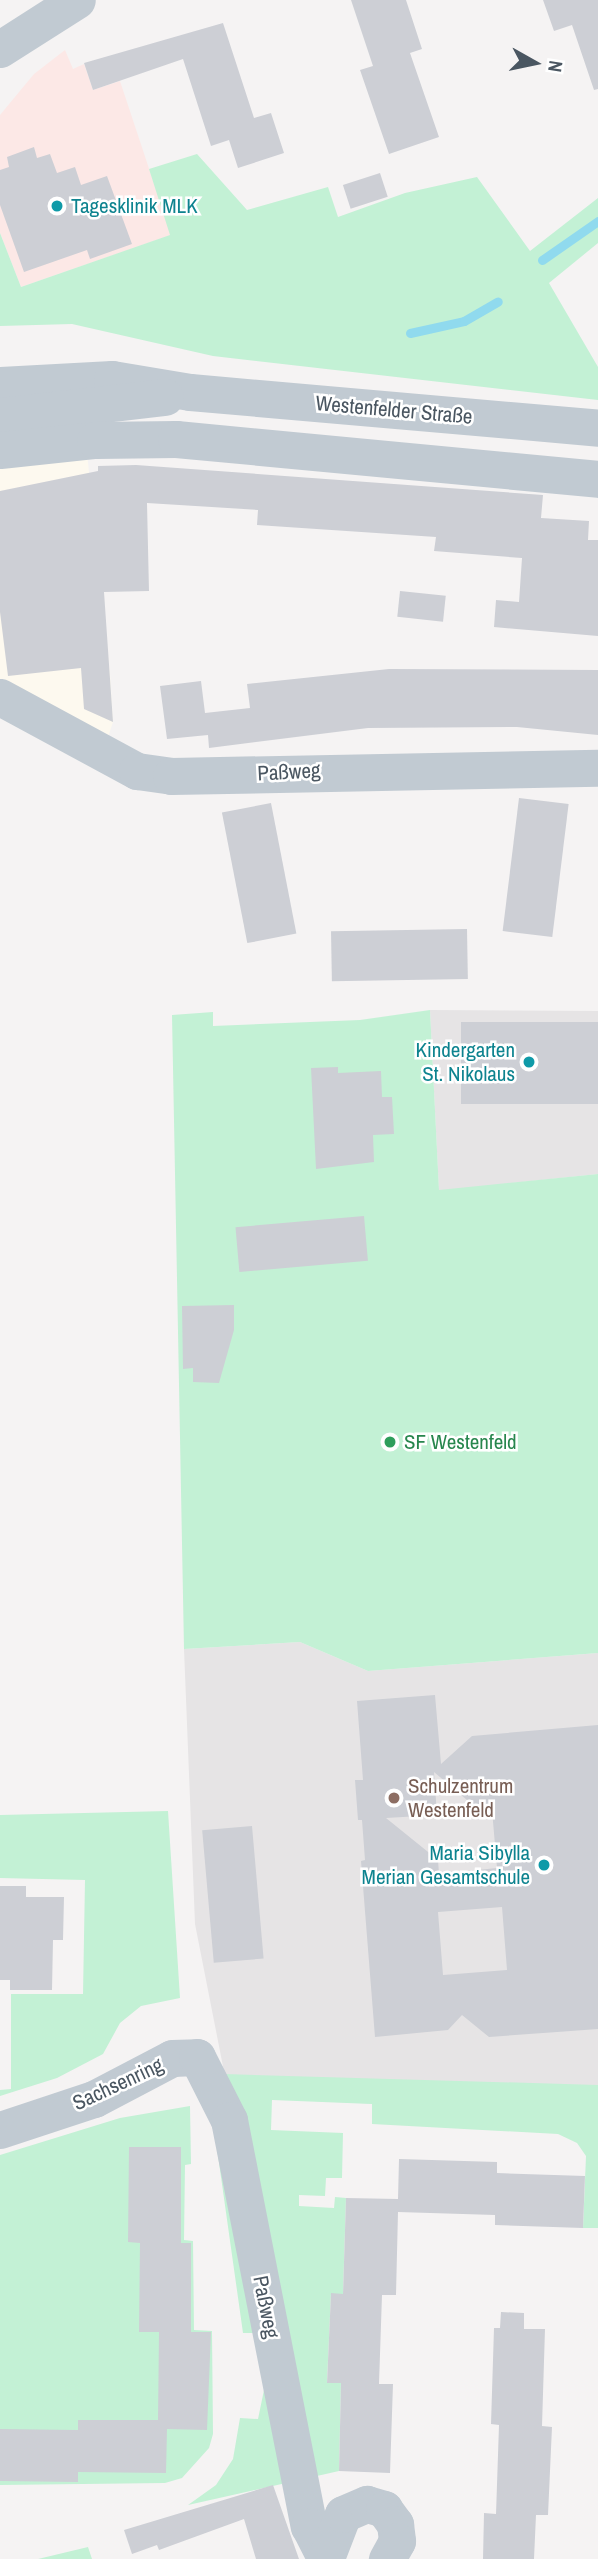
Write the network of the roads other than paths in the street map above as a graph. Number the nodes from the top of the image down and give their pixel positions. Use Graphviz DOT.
graph roads {
  1 [pos="77,0"];
  2 [pos="0,49"];
  3 [pos="0,385"];
  4 [pos="190,393"];
  5 [pos="0,416"];
  6 [pos="598,428"];
  7 [pos="0,450"];
  8 [pos="598,479"];
  9 [pos="0,697"];
  10 [pos="598,768"];
  11 [pos="184,2058"];
  12 [pos="0,2130"];
  13 [pos="326,2559"];
  14 [pos="387,2559"];
  1 -- 2 [label="street"];
  3 -- 4 [label="street, Westenfelder Straße"];
  4 -- 5 [label="street, Westenfelder Straße"];
  4 -- 6 [label="street, Westenfelder Straße"];
  7 -- 8 [label="street"];
  9 -- 10 [label="street, Paßweg"];
  11 -- 12 [label="street, Sachsenring"];
  11 -- 13 [label="street, Paßweg"];
  13 -- 14 [label="street"];
}
